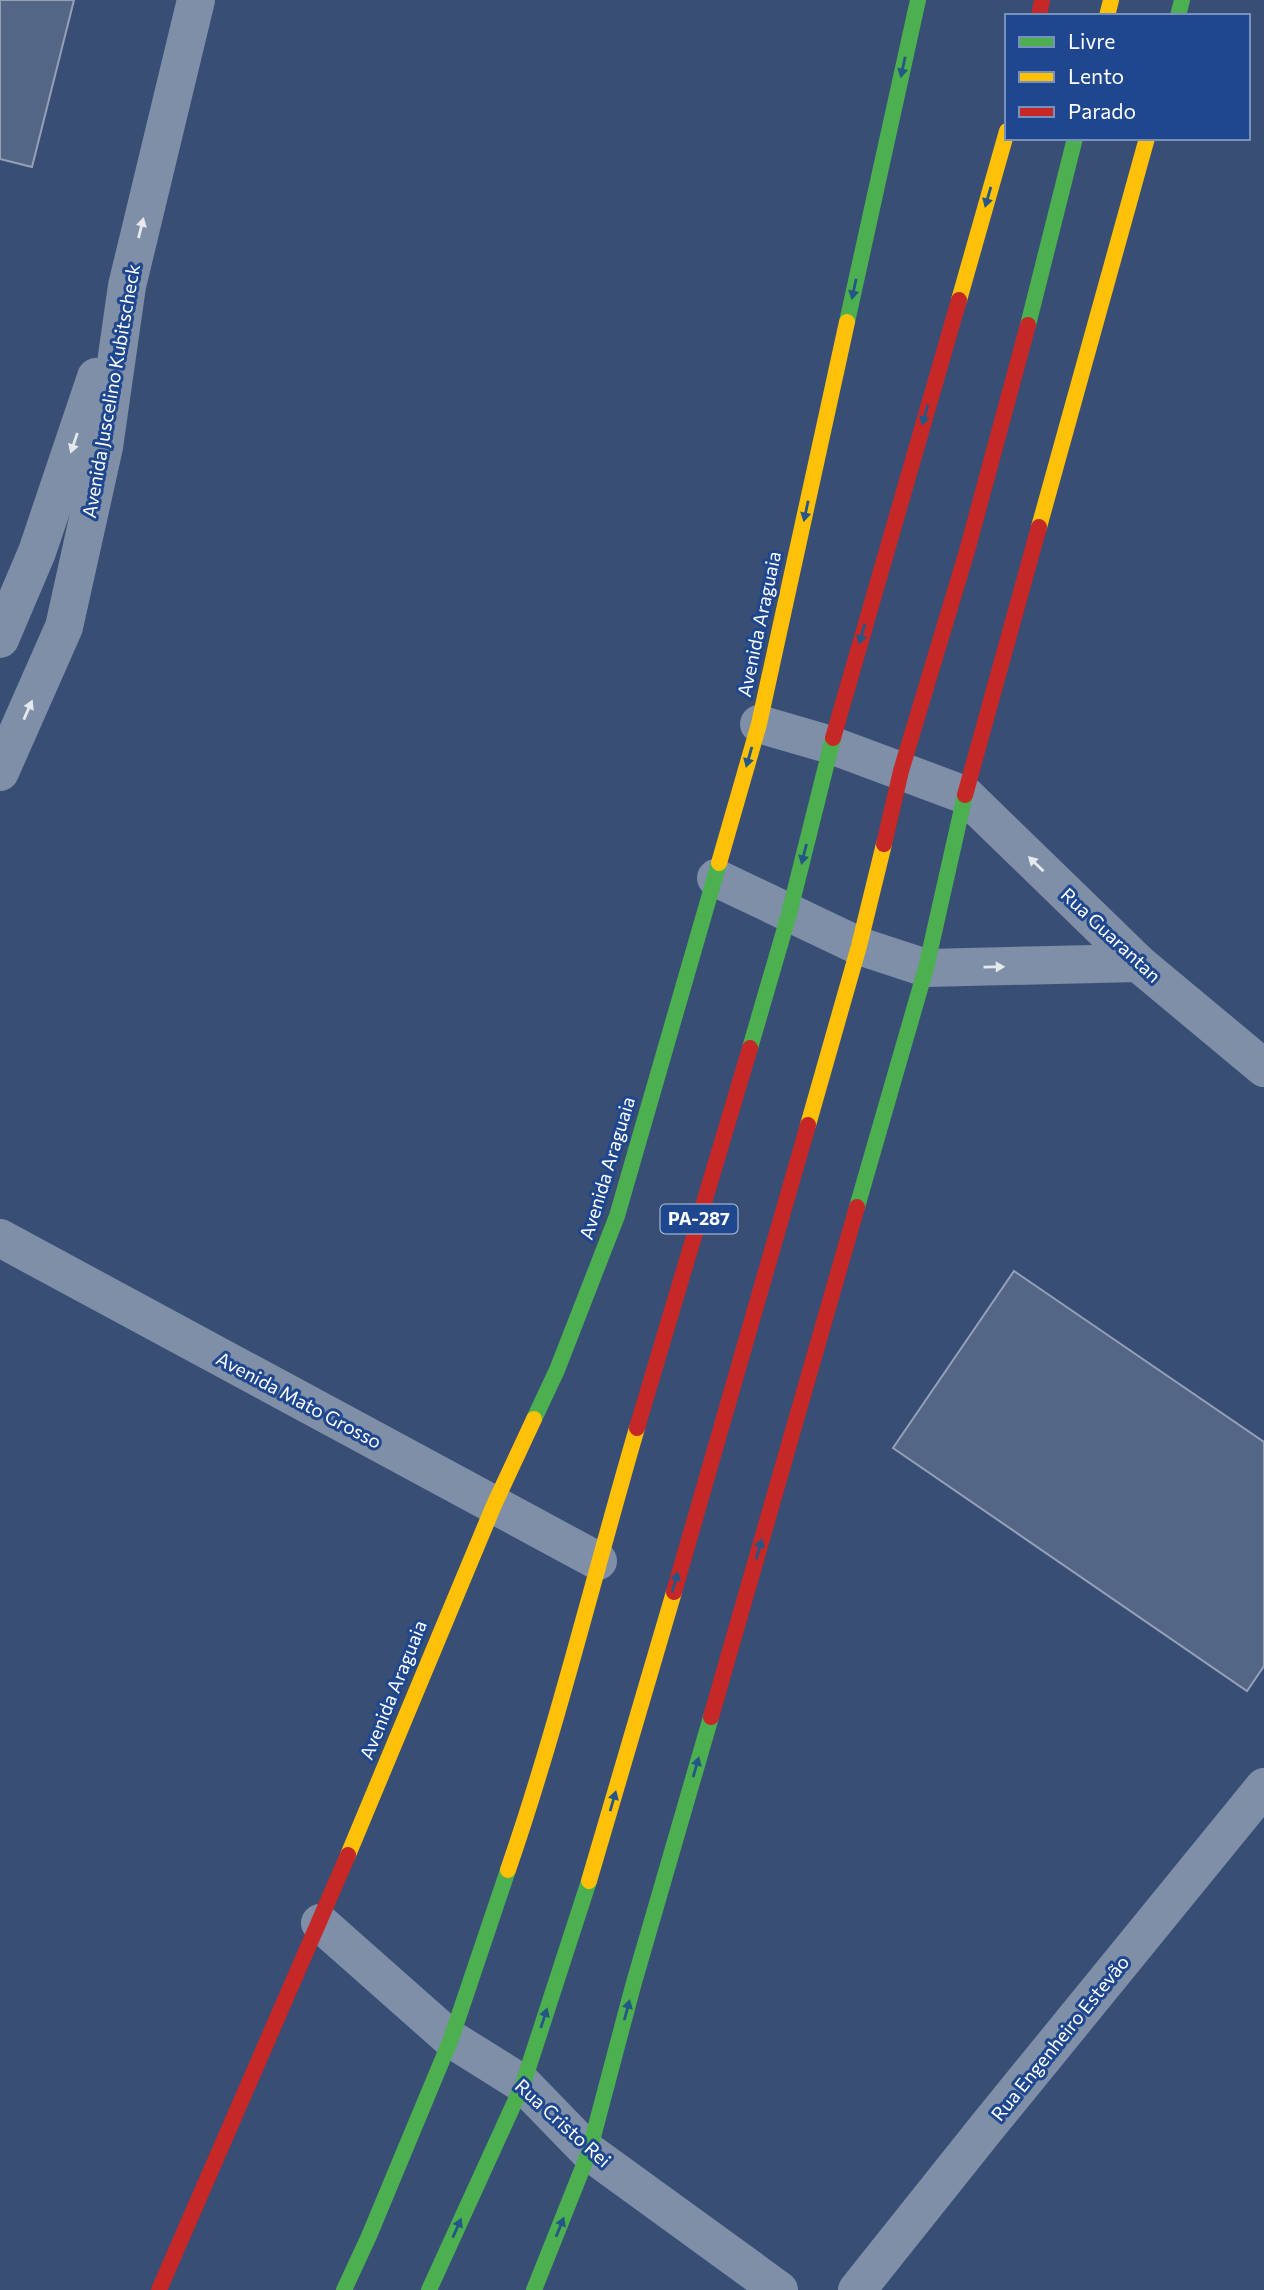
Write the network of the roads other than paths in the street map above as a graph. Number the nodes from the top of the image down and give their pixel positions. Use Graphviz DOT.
graph roads {
  1 [pos="196,0"];
  2 [pos="918,0"];
  3 [pos="1005,138"];
  4 [pos="1075,140"];
  5 [pos="1146,140"];
  6 [pos="127,286"];
  7 [pos="0,639"];
  8 [pos="759,724"];
  9 [pos="831,745"];
  10 [pos="901,771"];
  11 [pos="0,772"];
  12 [pos="965,795"];
  13 [pos="716,878"];
  14 [pos="789,914"];
  15 [pos="859,946"];
  16 [pos="1138,963"];
  17 [pos="926,968"];
  18 [pos="1264,1068"];
  19 [pos="0,1238"];
  20 [pos="494,1505"];
  21 [pos="598,1561"];
  22 [pos="1264,1787"];
  23 [pos="320,1923"];
  24 [pos="451,2039"];
  25 [pos="523,2084"];
  26 [pos="589,2152"];
  27 [pos="159,2290"];
  28 [pos="344,2290"];
  29 [pos="429,2290"];
  30 [pos="534,2290"];
  31 [pos="779,2290"];
  32 [pos="858,2290"];
  6 -- 1 [label="street, Avenida Juscelino Kubitscheck, one-way"];
  2 -- 8 [label="street, Avenida Araguaia, one-way"];
  3 -- 9 [label="street, PA-287, one-way"];
  4 -- 10 [label="street"];
  5 -- 12 [label="street"];
  6 -- 7 [label="street, one-way"];
  11 -- 6 [label="street, Avenida Juscelino Kubitscheck, one-way"];
  8 -- 9 [label="street"];
  8 -- 13 [label="street, Avenida Araguaia, one-way"];
  9 -- 10 [label="street"];
  9 -- 14 [label="street, PA-287, one-way"];
  10 -- 12 [label="street"];
  10 -- 15 [label="street"];
  16 -- 12 [label="street, Rua Guarantan, one-way"];
  12 -- 17 [label="street"];
  13 -- 14 [label="street"];
  13 -- 20 [label="street, Avenida Araguaia"];
  14 -- 15 [label="street"];
  14 -- 21 [label="street, PA-287"];
  15 -- 17 [label="street"];
  25 -- 15 [label="street, one-way"];
  17 -- 16 [label="street, one-way"];
  16 -- 18 [label="street, Rua Guarantan"];
  26 -- 17 [label="street, one-way"];
  19 -- 20 [label="street, Avenida Mato Grosso"];
  20 -- 21 [label="street, Avenida Mato Grosso"];
  20 -- 23 [label="street, Avenida Araguaia"];
  21 -- 24 [label="street, PA-287"];
  22 -- 32 [label="street, Rua Engenheiro Estevão"];
  23 -- 24 [label="street, Rua Cristo Rei"];
  23 -- 27 [label="street, Avenida Araguaia"];
  24 -- 25 [label="street, Rua Cristo Rei"];
  24 -- 28 [label="street, PA-287"];
  25 -- 26 [label="street, Rua Cristo Rei"];
  29 -- 25 [label="street, one-way"];
  30 -- 26 [label="street, one-way"];
  26 -- 31 [label="street, Rua Cristo Rei"];
}
